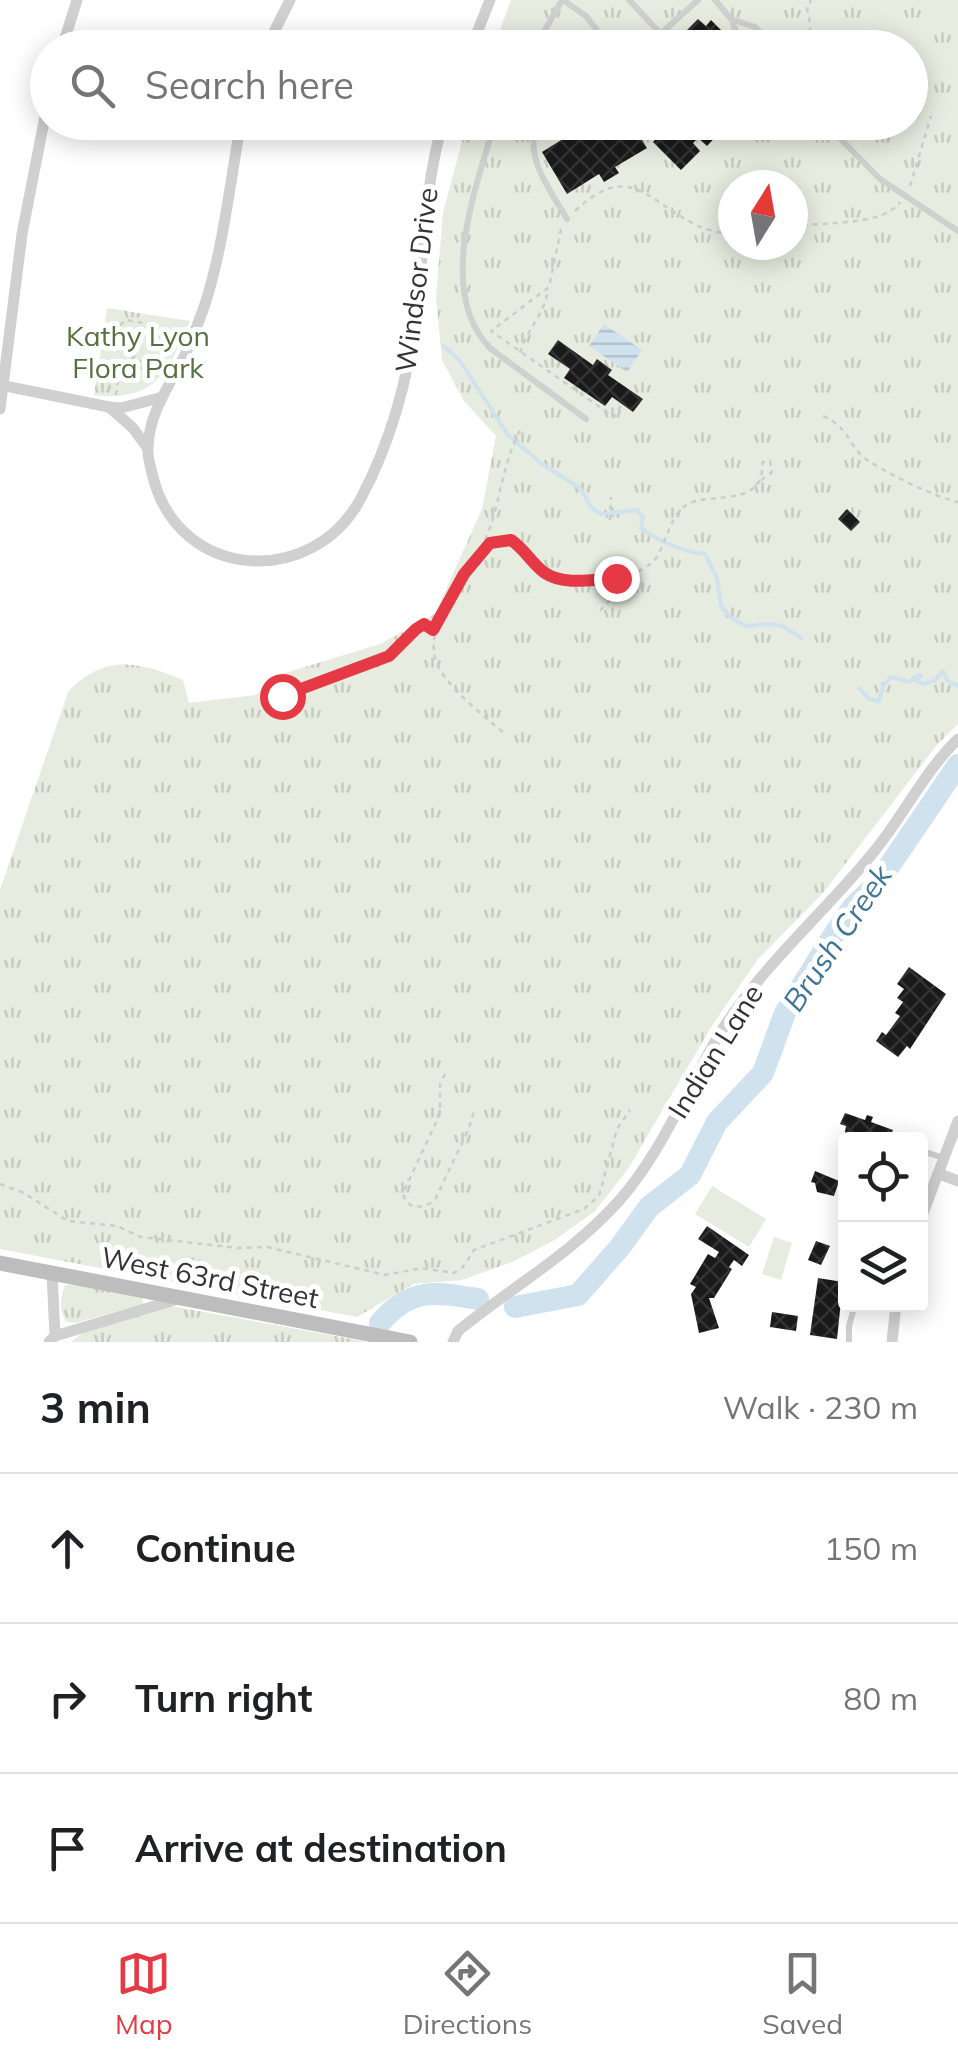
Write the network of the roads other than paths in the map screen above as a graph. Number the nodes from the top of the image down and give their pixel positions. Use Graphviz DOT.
graph roads {
  1 [pos="77,0"];
  2 [pos="290,0"];
  3 [pos="490,0"];
  4 [pos="563,0"];
  5 [pos="630,0"];
  6 [pos="678,0"];
  7 [pos="698,0"];
  8 [pos="714,0"];
  9 [pos="687,9"];
  10 [pos="732,20"];
  11 [pos="68,30"];
  12 [pos="275,30"];
  13 [pos="478,30"];
  14 [pos="545,30"];
  15 [pos="594,30"];
  16 [pos="657,30"];
  17 [pos="663,30"];
  18 [pos="735,30"];
  19 [pos="758,30"];
  20 [pos="40,140"];
  21 [pos="237,140"];
  22 [pos="439,140"];
  23 [pos="491,140"];
  24 [pos="534,140"];
  25 [pos="841,140"];
  26 [pos="567,218"];
  27 [pos="958,230"];
  28 [pos="1,385"];
  29 [pos="159,398"];
  30 [pos="113,402"];
  31 [pos="0,410"];
  32 [pos="586,419"];
  33 [pos="148,447"];
  34 [pos="958,738"];
  35 [pos="958,1121"];
  36 [pos="928,1153"];
  37 [pos="945,1160"];
  38 [pos="940,1174"];
  39 [pos="958,1181"];
  40 [pos="928,1201"];
  41 [pos="0,1263"];
  42 [pos="52,1273"];
  43 [pos="185,1297"];
  44 [pos="852,1312"];
  45 [pos="895,1312"];
  46 [pos="52,1339"];
  47 [pos="410,1342"];
  48 [pos="452,1342"];
  49 [pos="850,1342"];
  50 [pos="892,1342"];
  1 -- 11 [label="street"];
  2 -- 12 [label="street"];
  3 -- 13 [label="street"];
  4 -- 14 [label="lane"];
  4 -- 15 [label="lane"];
  5 -- 16 [label="lane"];
  6 -- 9 [label="lane"];
  7 -- 9 [label="lane"];
  8 -- 10 [label="lane"];
  9 -- 17 [label="lane"];
  10 -- 18 [label="lane"];
  10 -- 19 [label="lane"];
  20 -- 28 [label="street"];
  21 -- 29 [label="street, Windsor Drive"];
  22 -- 33 [label="street, Windsor Drive"];
  23 -- 32 [label="lane"];
  24 -- 26 [label="lane"];
  25 -- 27 [label="lane"];
  28 -- 30 [label="street"];
  28 -- 31 [label="street"];
  29 -- 30 [label="street"];
  29 -- 33 [label="street, Windsor Drive"];
  30 -- 33 [label="street"];
  34 -- 48 [label="street, Indian Lane"];
  35 -- 37 [label="street"];
  36 -- 37 [label="lane"];
  37 -- 38 [label="street"];
  38 -- 39 [label="street"];
  38 -- 40 [label="street"];
  41 -- 42 [label="main road, West 63rd Street"];
  42 -- 43 [label="main road, West 63rd Street"];
  42 -- 46 [label="street"];
  43 -- 46 [label="street"];
  43 -- 47 [label="main road, West 63rd Street"];
  44 -- 49 [label="lane"];
  45 -- 50 [label="street"];
}
